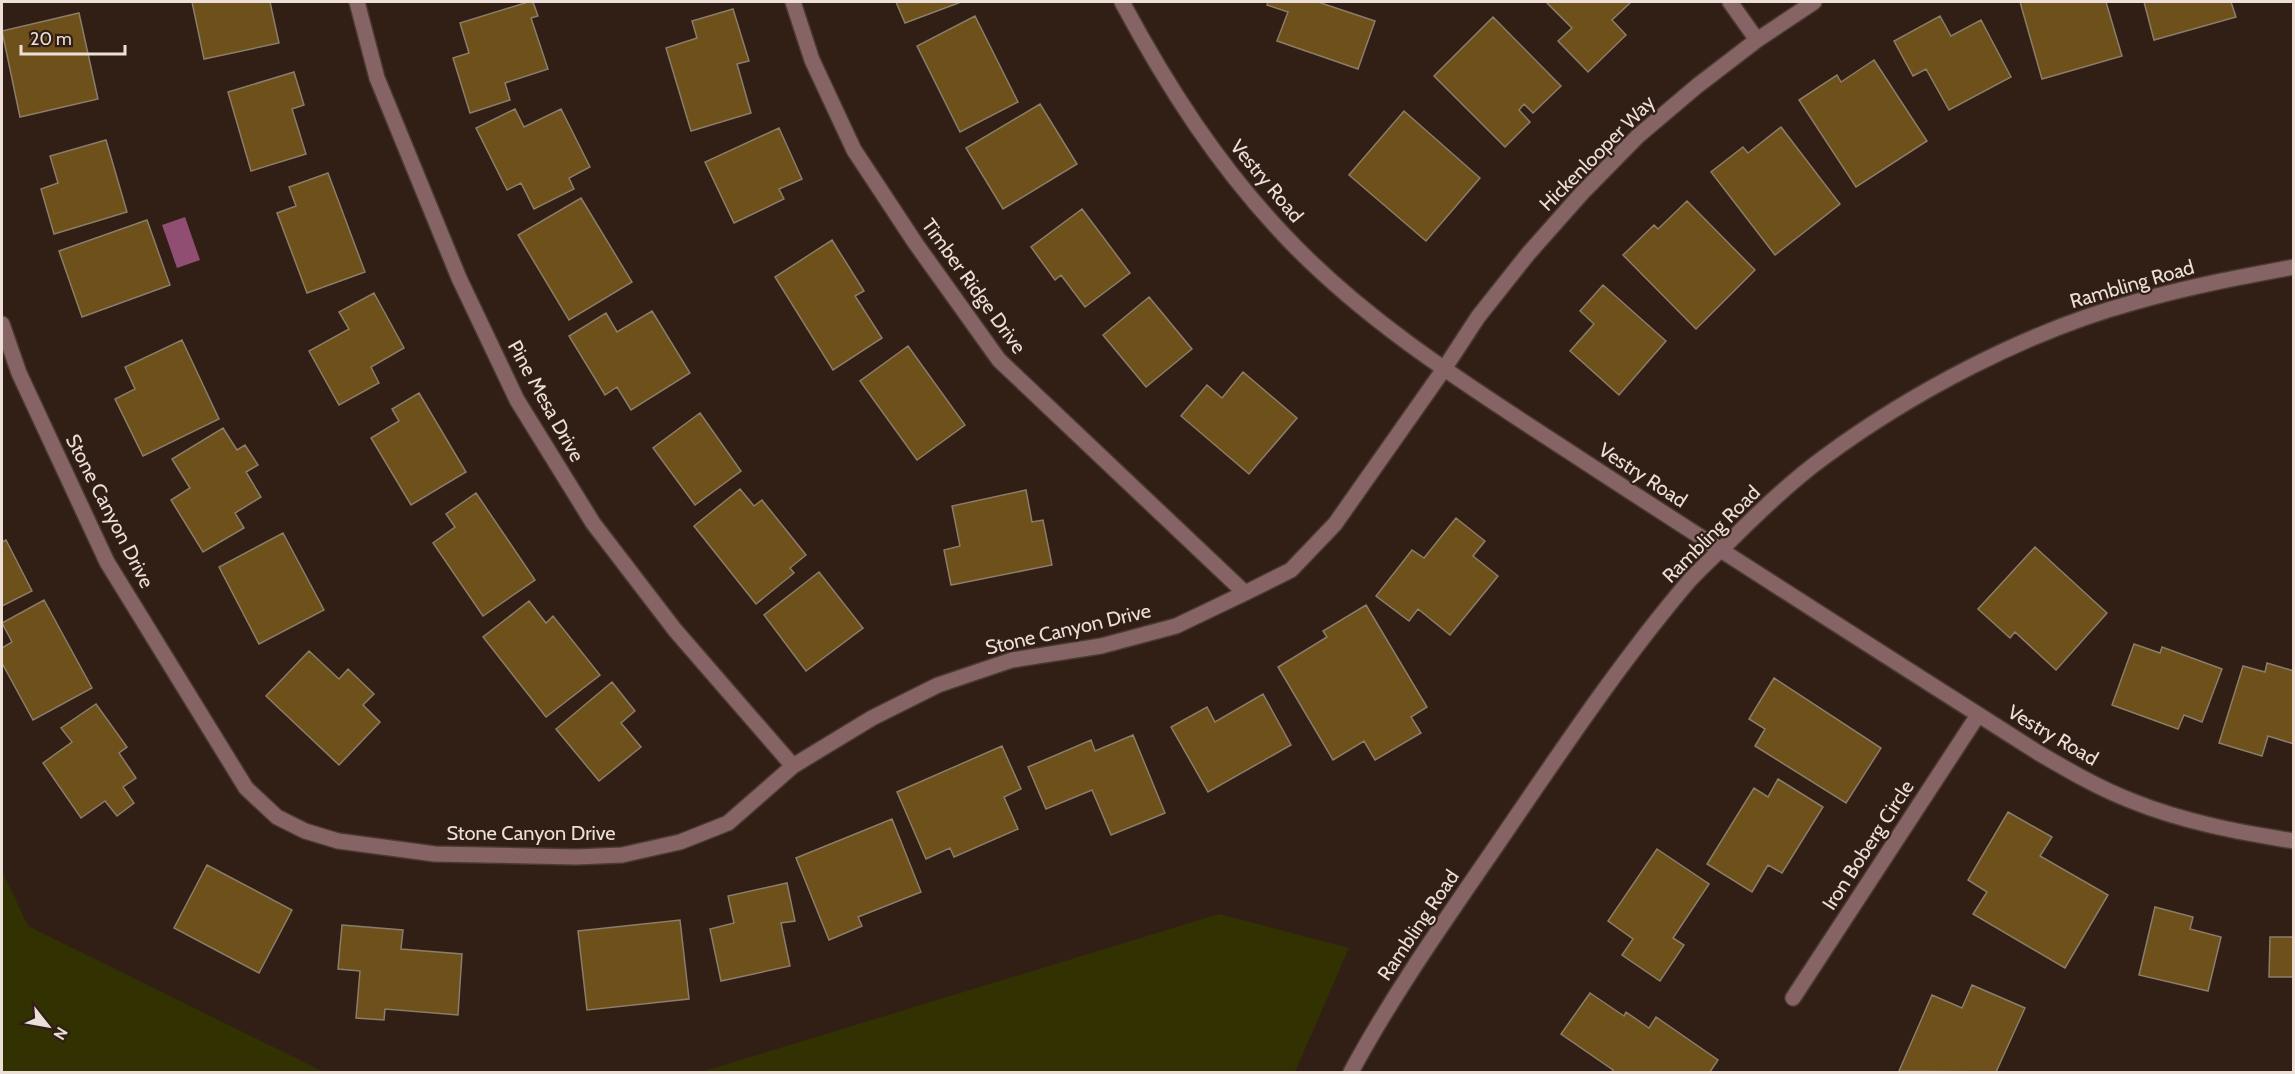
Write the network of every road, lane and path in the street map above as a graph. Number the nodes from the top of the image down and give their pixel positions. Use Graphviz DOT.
graph roads {
  1 [pos="357,2"];
  2 [pos="793,2"];
  3 [pos="1122,2"];
  4 [pos="1730,2"];
  5 [pos="1814,2"];
  6 [pos="1757,40"];
  7 [pos="2294,267"];
  8 [pos="2,324"];
  9 [pos="1444,369"];
  10 [pos="1720,550"];
  11 [pos="1245,593"];
  12 [pos="1978,715"];
  13 [pos="793,766"];
  14 [pos="2294,841"];
  15 [pos="1793,998"];
  16 [pos="1351,1072"];
  1 -- 13 [label="street, Pine Mesa Drive"];
  2 -- 11 [label="street, Timber Ridge Drive"];
  3 -- 9 [label="street, Vestry Road"];
  4 -- 6 [label="street"];
  5 -- 6 [label="street, Hickenlooper Way"];
  6 -- 9 [label="street, Hickenlooper Way"];
  7 -- 10 [label="street, Rambling Road"];
  8 -- 13 [label="street, Stone Canyon Drive"];
  9 -- 10 [label="street, Vestry Road"];
  9 -- 11 [label="street, Stone Canyon Drive"];
  10 -- 12 [label="street, Vestry Road"];
  10 -- 16 [label="street, Rambling Road"];
  11 -- 13 [label="street, Stone Canyon Drive"];
  12 -- 14 [label="street, Vestry Road"];
  12 -- 15 [label="street, Iron Boberg Circle"];
}
